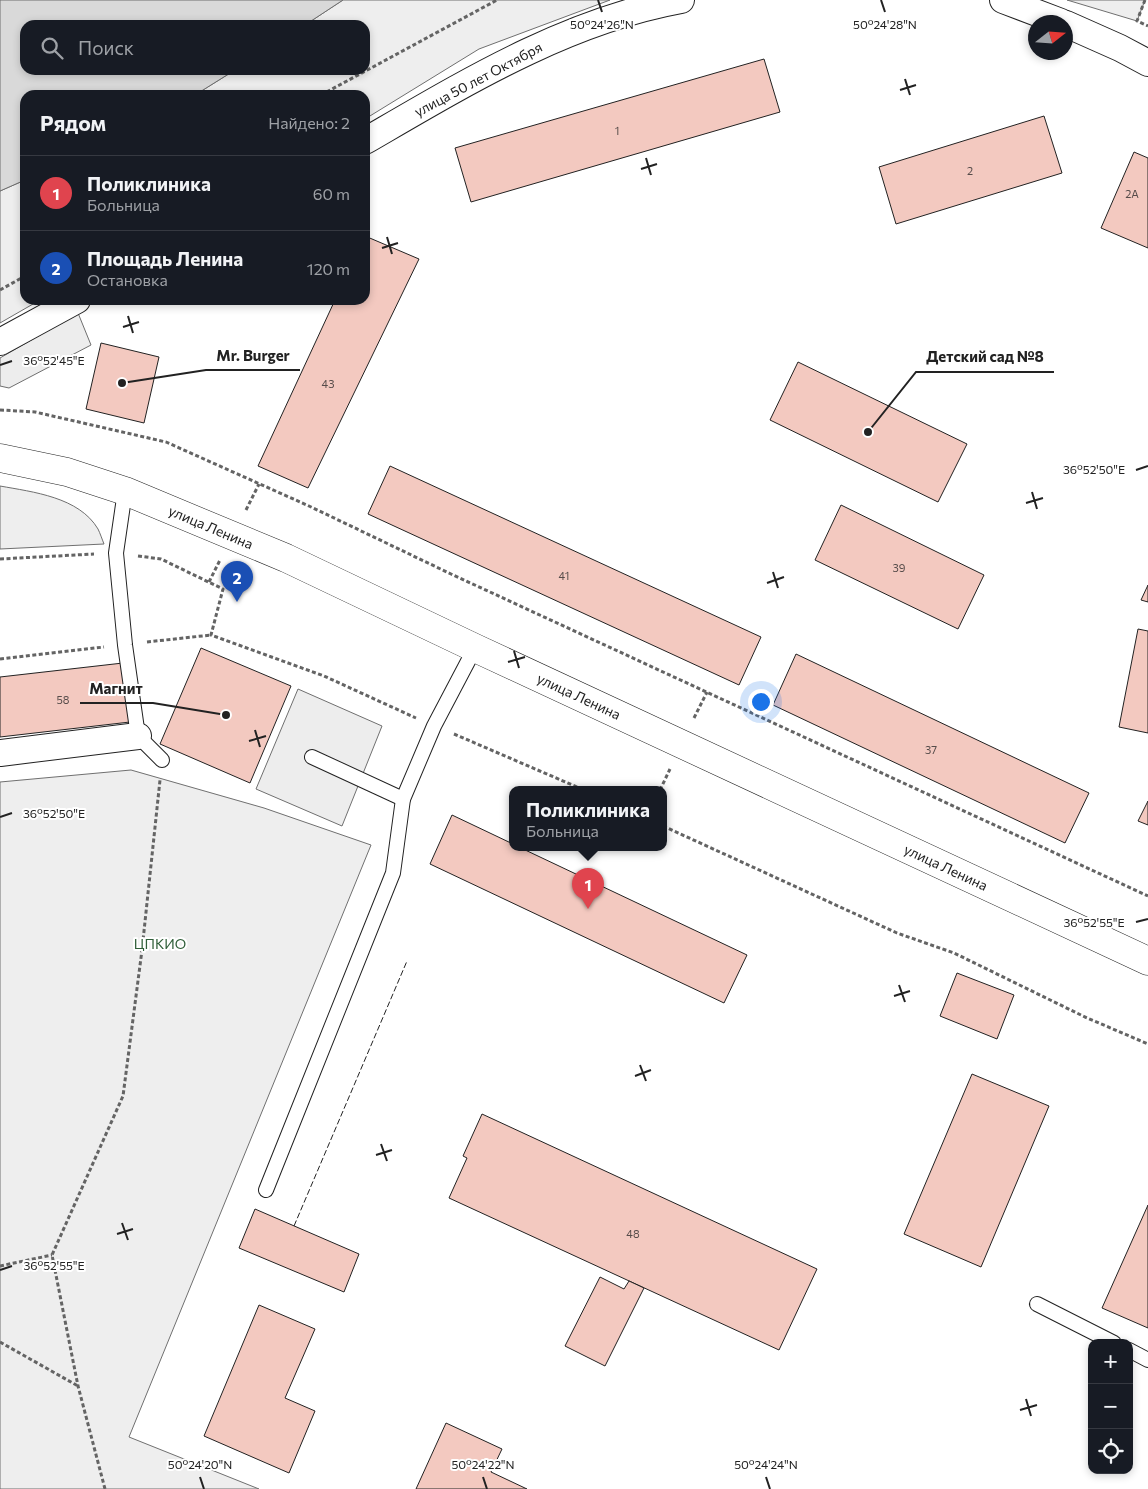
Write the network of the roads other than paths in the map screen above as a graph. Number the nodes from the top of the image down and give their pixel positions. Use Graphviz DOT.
graph roads {
  1 [pos="681,0"];
  2 [pos="1003,0"];
  3 [pos="1043,15"];
  4 [pos="1073,27"];
  5 [pos="1148,63"];
  6 [pos="370,137"];
  7 [pos="68,305"];
  8 [pos="0,342"];
  9 [pos="0,458"];
  10 [pos="125,491"];
  11 [pos="475,648"];
  12 [pos="138,736"];
  13 [pos="0,753"];
  14 [pos="312,758"];
  15 [pos="162,760"];
  16 [pos="403,799"];
  17 [pos="1148,961"];
  18 [pos="266,1190"];
  19 [pos="1037,1304"];
  20 [pos="1106,1339"];
  21 [pos="1133,1352"];
  22 [pos="1148,1360"];
  1 -- 6 [label="street, улица 50 лет Октября"];
  2 -- 3 [label="street"];
  4 -- 5 [label="street"];
  7 -- 8 [label="street"];
  9 -- 10 [label="street, улица Ленина"];
  10 -- 11 [label="street, улица Ленина"];
  10 -- 12 [label="lane"];
  11 -- 16 [label="lane"];
  11 -- 17 [label="street, улица Ленина"];
  12 -- 13 [label="street"];
  12 -- 15 [label="lane"];
  14 -- 16 [label="lane"];
  16 -- 18 [label="lane"];
  19 -- 20 [label="lane"];
  21 -- 22 [label="lane"];
}
